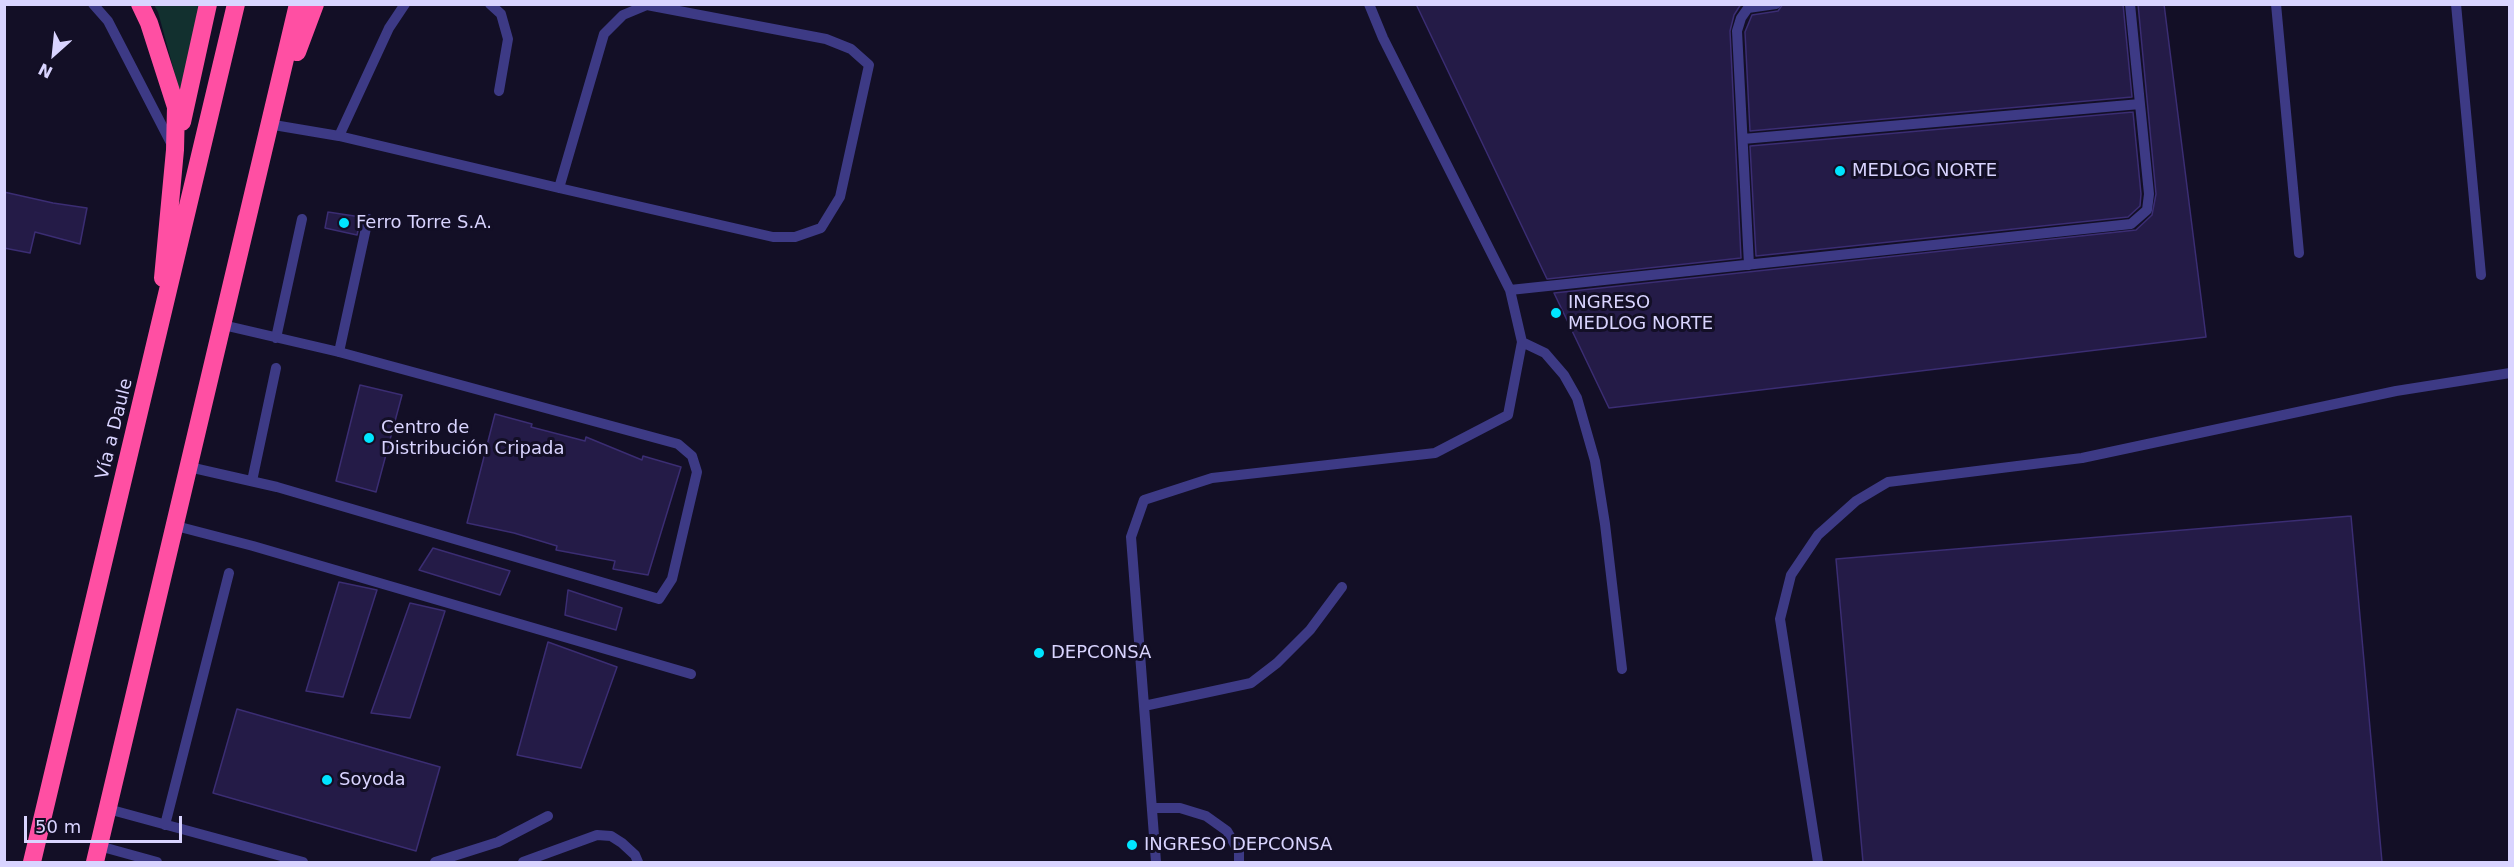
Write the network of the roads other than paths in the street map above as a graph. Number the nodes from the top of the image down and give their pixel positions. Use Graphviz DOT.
graph roads {
  1 [pos="93,4"];
  2 [pos="140,4"];
  3 [pos="208,4"];
  4 [pos="236,4"];
  5 [pos="298,4"];
  6 [pos="315,4"];
  7 [pos="405,4"];
  8 [pos="490,4"];
  9 [pos="1369,4"];
  10 [pos="1776,4"];
  11 [pos="2130,4"];
  12 [pos="2276,4"];
  13 [pos="2456,4"];
  14 [pos="499,91"];
  15 [pos="2140,104"];
  16 [pos="275,106"];
  17 [pos="268,124"];
  18 [pos="339,136"];
  19 [pos="1743,140"];
  20 [pos="176,150"];
  21 [pos="559,188"];
  22 [pos="302,219"];
  23 [pos="368,219"];
  24 [pos="2299,253"];
  25 [pos="1749,265"];
  26 [pos="2481,276"];
  27 [pos="1510,290"];
  28 [pos="223,325"];
  29 [pos="276,338"];
  30 [pos="1522,342"];
  31 [pos="339,352"];
  32 [pos="155,354"];
  33 [pos="276,368"];
  34 [pos="2510,373"];
  35 [pos="189,467"];
  36 [pos="252,482"];
  37 [pos="176,526"];
  38 [pos="229,573"];
  39 [pos="1342,587"];
  40 [pos="1622,669"];
  41 [pos="691,674"];
  42 [pos="1144,706"];
  43 [pos="1152,808"];
  44 [pos="108,810"];
  45 [pos="548,816"];
  46 [pos="165,825"];
  47 [pos="97,854"];
  48 [pos="32,862"];
  49 [pos="154,862"];
  50 [pos="303,862"];
  51 [pos="435,862"];
  52 [pos="523,862"];
  53 [pos="638,862"];
  54 [pos="1156,862"];
  55 [pos="1239,862"];
  56 [pos="1818,862"];
  1 -- 20 [label="lane"];
  2 -- 20 [label="highway"];
  3 -- 20 [label="highway"];
  4 -- 32 [label="highway, Vía a Daule"];
  5 -- 16 [label="highway"];
  6 -- 16 [label="highway"];
  7 -- 18 [label="lane"];
  8 -- 14 [label="lane"];
  9 -- 27 [label="lane"];
  10 -- 19 [label="lane"];
  11 -- 15 [label="lane"];
  12 -- 24 [label="lane"];
  13 -- 26 [label="lane"];
  15 -- 19 [label="lane"];
  15 -- 25 [label="lane"];
  16 -- 17 [label="highway"];
  17 -- 18 [label="lane"];
  17 -- 28 [label="highway"];
  18 -- 21 [label="lane"];
  19 -- 25 [label="lane"];
  20 -- 32 [label="highway"];
  21 -- 21 [label="lane"];
  22 -- 29 [label="lane"];
  23 -- 31 [label="lane"];
  25 -- 27 [label="lane"];
  27 -- 30 [label="lane"];
  28 -- 29 [label="lane"];
  28 -- 35 [label="highway"];
  29 -- 31 [label="lane"];
  30 -- 40 [label="lane"];
  30 -- 42 [label="lane"];
  31 -- 36 [label="lane"];
  32 -- 48 [label="highway, Vía a Daule"];
  33 -- 36 [label="lane"];
  34 -- 56 [label="lane"];
  35 -- 36 [label="lane"];
  35 -- 37 [label="highway"];
  37 -- 41 [label="lane"];
  37 -- 44 [label="highway"];
  38 -- 46 [label="lane"];
  39 -- 42 [label="lane"];
  42 -- 43 [label="lane"];
  43 -- 54 [label="lane"];
  43 -- 55 [label="lane"];
  44 -- 46 [label="lane"];
  44 -- 47 [label="highway"];
  45 -- 51 [label="lane"];
  46 -- 50 [label="lane"];
  47 -- 49 [label="lane"];
  52 -- 53 [label="lane"];
}
